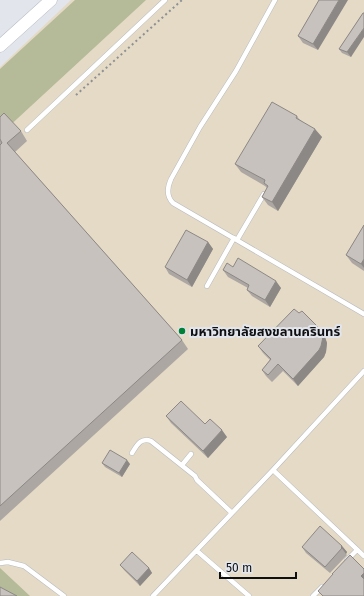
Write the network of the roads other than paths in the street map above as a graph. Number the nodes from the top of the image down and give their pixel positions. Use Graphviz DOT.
graph roads {
  1 [pos="51,0"];
  2 [pos="164,0"];
  3 [pos="275,0"];
  4 [pos="0,46"];
  5 [pos="27,130"];
  6 [pos="264,194"];
  7 [pos="236,239"];
  8 [pos="207,286"];
  9 [pos="364,314"];
  10 [pos="364,371"];
  11 [pos="132,453"];
  12 [pos="191,454"];
  13 [pos="182,465"];
  14 [pos="273,470"];
  15 [pos="232,513"];
  16 [pos="357,550"];
  17 [pos="197,551"];
  18 [pos="364,556"];
  19 [pos="0,563"];
  20 [pos="342,565"];
  21 [pos="328,581"];
  22 [pos="64,596"];
  23 [pos="153,596"];
  24 [pos="249,596"];
  25 [pos="313,596"];
  1 -- 4 [label="street"];
  2 -- 5 [label="lane"];
  3 -- 7 [label="lane"];
  6 -- 7 [label="lane"];
  7 -- 8 [label="lane"];
  7 -- 9 [label="lane"];
  10 -- 14 [label="lane"];
  11 -- 13 [label="lane"];
  12 -- 13 [label="lane"];
  13 -- 15 [label="lane"];
  14 -- 15 [label="lane"];
  14 -- 16 [label="lane"];
  15 -- 17 [label="lane"];
  16 -- 18 [label="lane"];
  16 -- 20 [label="lane"];
  17 -- 23 [label="lane"];
  17 -- 24 [label="lane"];
  19 -- 22 [label="lane"];
  21 -- 25 [label="lane"];
}
